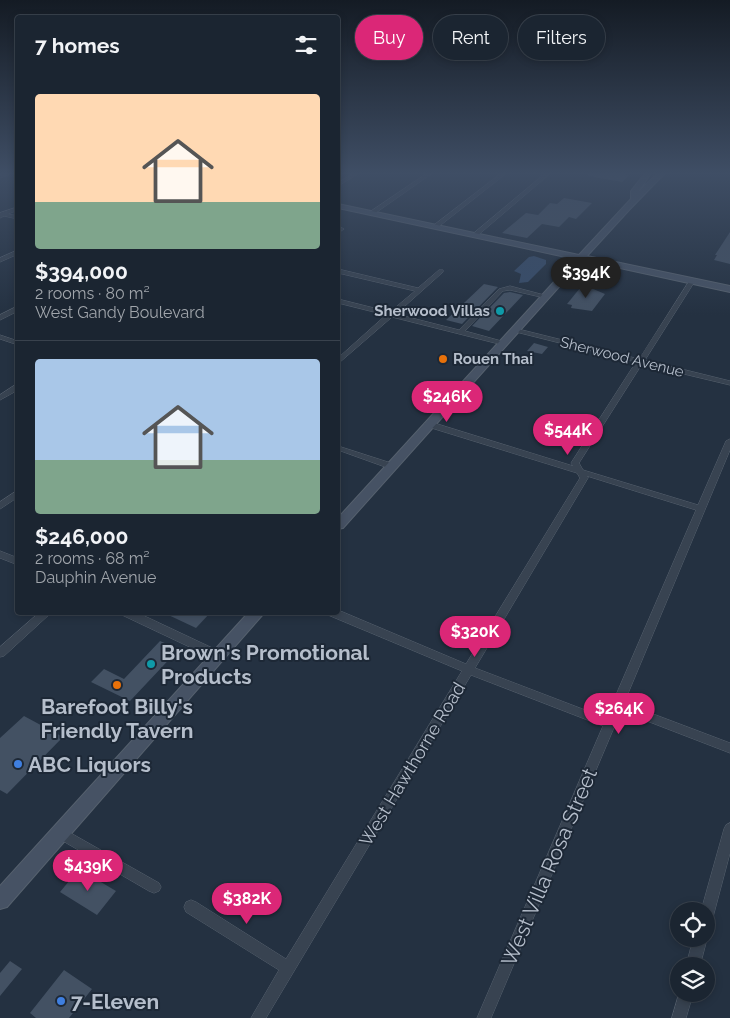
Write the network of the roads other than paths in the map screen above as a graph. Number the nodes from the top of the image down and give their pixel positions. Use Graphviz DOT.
graph roads {
  1 [pos="401,220"];
  2 [pos="445,220"];
  3 [pos="493,220"];
  4 [pos="615,220"];
  5 [pos="435,227"];
  6 [pos="475,235"];
  7 [pos="15,253"];
  8 [pos="580,258"];
  9 [pos="0,260"];
  10 [pos="340,271"];
  11 [pos="441,271"];
  12 [pos="692,281"];
  13 [pos="730,289"];
  14 [pos="419,290"];
  15 [pos="545,296"];
  16 [pos="340,302"];
  17 [pos="15,310"];
  18 [pos="391,315"];
  19 [pos="0,318"];
  20 [pos="514,330"];
  21 [pos="460,332"];
  22 [pos="0,337"];
  23 [pos="15,342"];
  24 [pos="503,343"];
  25 [pos="340,359"];
  26 [pos="640,362"];
  27 [pos="730,383"];
  28 [pos="15,389"];
  29 [pos="0,398"];
  30 [pos="428,424"];
  31 [pos="729,444"];
  32 [pos="340,449"];
  33 [pos="391,466"];
  34 [pos="579,471"];
  35 [pos="15,495"];
  36 [pos="0,506"];
  37 [pos="702,509"];
  38 [pos="340,523"];
  39 [pos="0,554"];
  40 [pos="15,561"];
  41 [pos="44,615"];
  42 [pos="132,615"];
  43 [pos="255,615"];
  44 [pos="339,615"];
  45 [pos="0,653"];
  46 [pos="219,656"];
  47 [pos="469,670"];
  48 [pos="618,705"];
  49 [pos="610,724"];
  50 [pos="730,748"];
  51 [pos="730,829"];
  52 [pos="60,833"];
  53 [pos="154,887"];
  54 [pos="0,900"];
  55 [pos="710,902"];
  56 [pos="192,907"];
  57 [pos="288,968"];
  58 [pos="684,1002"];
  59 [pos="258,1018"];
  60 [pos="484,1018"];
  61 [pos="679,1018"];
  1 -- 5 [label="main road"];
  2 -- 5 [label="street"];
  3 -- 6 [label="street"];
  4 -- 8 [label="main road"];
  5 -- 6 [label="main road"];
  6 -- 8 [label="main road"];
  7 -- 9 [label="street"];
  8 -- 12 [label="main road"];
  8 -- 15 [label="main road"];
  10 -- 14 [label="street"];
  11 -- 14 [label="street"];
  12 -- 13 [label="main road"];
  12 -- 26 [label="street, West Hawthorne Road"];
  14 -- 18 [label="street"];
  15 -- 20 [label="main road"];
  15 -- 21 [label="street"];
  16 -- 18 [label="street"];
  17 -- 19 [label="street"];
  18 -- 21 [label="street"];
  18 -- 25 [label="street"];
  20 -- 24 [label="main road"];
  20 -- 26 [label="street, Sherwood Avenue"];
  21 -- 24 [label="street"];
  22 -- 23 [label="street"];
  24 -- 30 [label="main road"];
  26 -- 27 [label="street, Sherwood Avenue"];
  26 -- 34 [label="street, West Hawthorne Road"];
  28 -- 29 [label="street"];
  30 -- 33 [label="main road"];
  30 -- 34 [label="street"];
  31 -- 37 [label="street, West Villa Rosa Street"];
  32 -- 33 [label="street"];
  33 -- 38 [label="main road"];
  34 -- 37 [label="street"];
  34 -- 47 [label="street, West Hawthorne Road"];
  35 -- 36 [label="street"];
  37 -- 48 [label="street, West Villa Rosa Street"];
  39 -- 40 [label="street"];
  41 -- 45 [label="street"];
  42 -- 46 [label="street"];
  43 -- 46 [label="main road"];
  44 -- 47 [label="street"];
  46 -- 52 [label="main road"];
  47 -- 49 [label="street"];
  47 -- 57 [label="street, West Hawthorne Road"];
  48 -- 49 [label="street, West Villa Rosa Street"];
  48 -- 50 [label="street"];
  49 -- 60 [label="street, West Villa Rosa Street"];
  51 -- 55 [label="street"];
  52 -- 53 [label="street"];
  52 -- 54 [label="main road"];
  56 -- 57 [label="street"];
  57 -- 59 [label="street, West Hawthorne Road"];
  58 -- 61 [label="street"];
}
